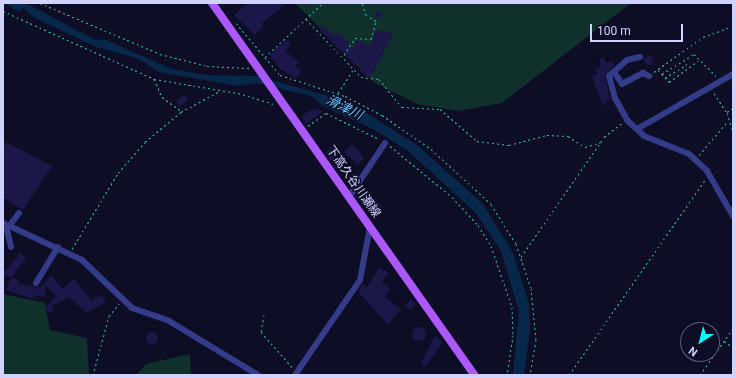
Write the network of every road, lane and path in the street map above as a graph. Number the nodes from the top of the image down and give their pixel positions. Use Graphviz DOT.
graph roads {
  1 [pos="40,3"];
  2 [pos="212,3"];
  3 [pos="323,3"];
  4 [pos="362,3"];
  5 [pos="3,11"];
  6 [pos="306,19"];
  7 [pos="226,21"];
  8 [pos="728,28"];
  9 [pos="343,55"];
  10 [pos="265,57"];
  11 [pos="640,57"];
  12 [pos="698,61"];
  13 [pos="687,64"];
  14 [pos="261,70"];
  15 [pos="353,70"];
  16 [pos="657,70"];
  17 [pos="614,72"];
  18 [pos="662,74"];
  19 [pos="733,74"];
  20 [pos="648,76"];
  21 [pos="665,78"];
  22 [pos="154,79"];
  23 [pos="720,83"];
  24 [pos="710,89"];
  25 [pos="219,92"];
  26 [pos="338,93"];
  27 [pos="284,104"];
  28 [pos="733,108"];
  29 [pos="181,112"];
  30 [pos="727,113"];
  31 [pos="627,119"];
  32 [pos="728,121"];
  33 [pos="637,129"];
  34 [pos="303,130"];
  35 [pos="733,131"];
  36 [pos="601,142"];
  37 [pos="385,143"];
  38 [pos="695,160"];
  39 [pos="709,175"];
  40 [pos="349,197"];
  41 [pos="730,205"];
  42 [pos="19,213"];
  43 [pos="733,216"];
  44 [pos="3,222"];
  45 [pos="10,226"];
  46 [pos="370,227"];
  47 [pos="8,240"];
  48 [pos="3,245"];
  49 [pos="11,247"];
  50 [pos="58,247"];
  51 [pos="70,252"];
  52 [pos="521,258"];
  53 [pos="36,283"];
  54 [pos="123,299"];
  55 [pos="264,315"];
  56 [pos="733,328"];
  57 [pos="724,341"];
  58 [pos="733,347"];
  59 [pos="296,374"];
  60 [pos="93,375"];
  61 [pos="258,375"];
  62 [pos="474,375"];
  63 [pos="507,375"];
  64 [pos="530,375"];
  65 [pos="569,375"];
  66 [pos="700,375"];
  1 -- 14 [label="path"];
  2 -- 7 [label="main road, 下高久谷川瀬線"];
  3 -- 6 [label="path"];
  4 -- 9 [label="path"];
  5 -- 22 [label="path"];
  6 -- 9 [label="path"];
  6 -- 10 [label="path"];
  7 -- 10 [label="path"];
  7 -- 14 [label="main road, 下高久谷川瀬線"];
  8 -- 16 [label="path"];
  9 -- 15 [label="path"];
  10 -- 26 [label="path"];
  11 -- 17 [label="street"];
  12 -- 18 [label="path"];
  12 -- 21 [label="path"];
  12 -- 23 [label="path"];
  13 -- 21 [label="path"];
  14 -- 27 [label="main road, 下高久谷川瀬線"];
  15 -- 26 [label="path"];
  15 -- 36 [label="path"];
  16 -- 18 [label="path"];
  16 -- 20 [label="path"];
  17 -- 20 [label="street"];
  17 -- 31 [label="street"];
  18 -- 21 [label="path"];
  19 -- 23 [label="street"];
  22 -- 25 [label="path"];
  22 -- 29 [label="path"];
  23 -- 24 [label="street"];
  24 -- 30 [label="path"];
  24 -- 33 [label="street"];
  25 -- 27 [label="path"];
  25 -- 29 [label="path"];
  26 -- 52 [label="path"];
  27 -- 34 [label="main road, 下高久谷川瀬線"];
  28 -- 30 [label="path"];
  29 -- 51 [label="path"];
  30 -- 32 [label="path"];
  31 -- 33 [label="street"];
  31 -- 36 [label="path"];
  32 -- 35 [label="path"];
  32 -- 38 [label="path"];
  33 -- 38 [label="street"];
  34 -- 37 [label="path"];
  34 -- 40 [label="main road, 下高久谷川瀬線"];
  36 -- 52 [label="path"];
  37 -- 40 [label="street"];
  37 -- 63 [label="path"];
  38 -- 39 [label="street"];
  39 -- 41 [label="street"];
  39 -- 65 [label="path"];
  40 -- 46 [label="main road, 下高久谷川瀬線"];
  41 -- 43 [label="street"];
  42 -- 45 [label="street"];
  44 -- 45 [label="street"];
  45 -- 47 [label="street"];
  45 -- 50 [label="street"];
  46 -- 59 [label="street"];
  46 -- 62 [label="main road, 下高久谷川瀬線"];
  47 -- 48 [label="street"];
  47 -- 49 [label="street"];
  50 -- 51 [label="street"];
  50 -- 53 [label="street"];
  51 -- 54 [label="street"];
  52 -- 64 [label="path"];
  54 -- 60 [label="path"];
  54 -- 61 [label="street"];
  55 -- 59 [label="path"];
  56 -- 57 [label="path"];
  57 -- 58 [label="path"];
  57 -- 66 [label="path"];
}
